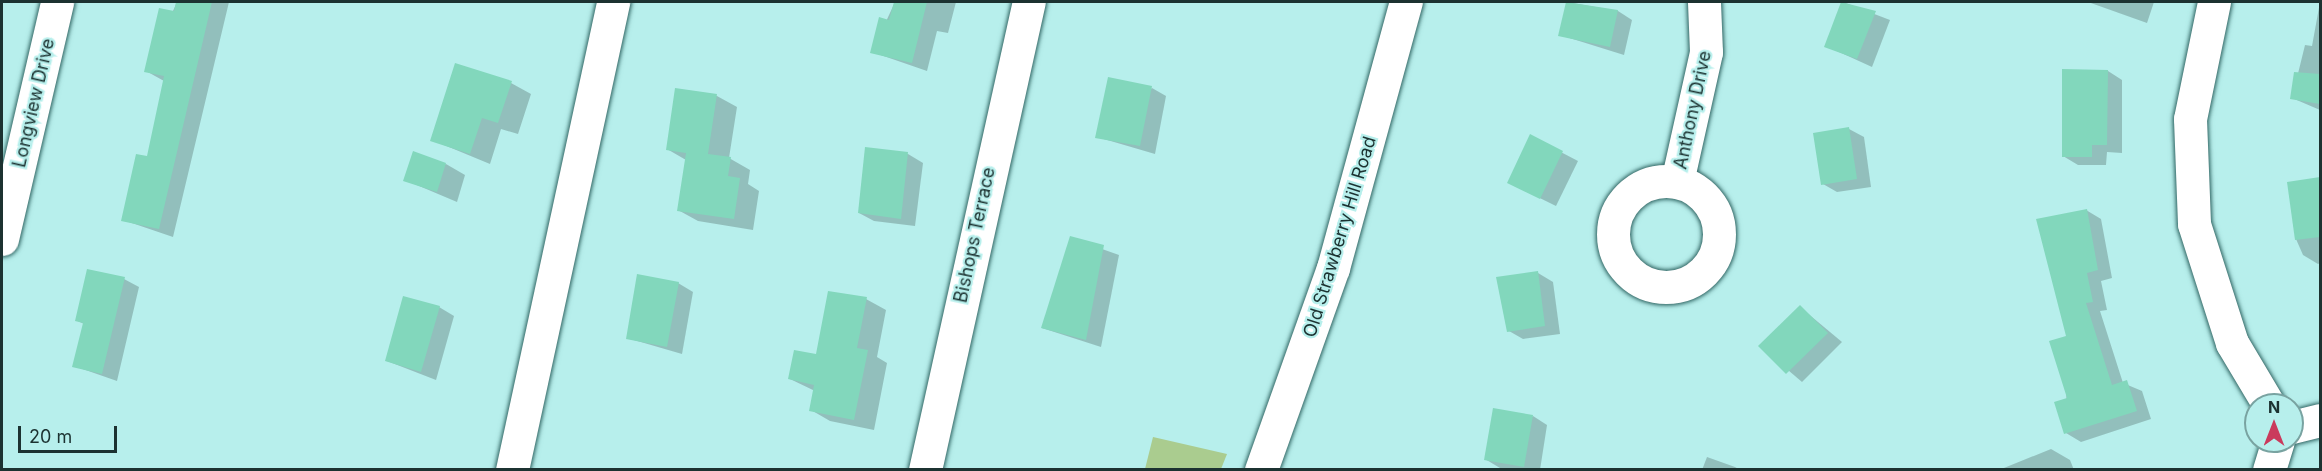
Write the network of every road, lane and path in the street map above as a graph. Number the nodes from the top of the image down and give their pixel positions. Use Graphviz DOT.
graph roads {
  1 [pos="57,2"];
  2 [pos="613,2"];
  3 [pos="1029,2"];
  4 [pos="1406,2"];
  5 [pos="1704,2"];
  6 [pos="2214,2"];
  7 [pos="1677,182"];
  8 [pos="2,239"];
  9 [pos="2262,393"];
  10 [pos="2320,420"];
  11 [pos="2304,424"];
  12 [pos="2275,453"];
  13 [pos="512,470"];
  14 [pos="925,470"];
  15 [pos="1261,470"];
  16 [pos="2270,470"];
  1 -- 8 [label="street, Longview Drive"];
  2 -- 13 [label="street"];
  3 -- 14 [label="street, Bishops Terrace"];
  4 -- 15 [label="street, Old Strawberry Hill Road"];
  5 -- 7 [label="street, Anthony Drive"];
  6 -- 9 [label="street"];
  10 -- 11 [label="street"];
  12 -- 16 [label="street"];
}
